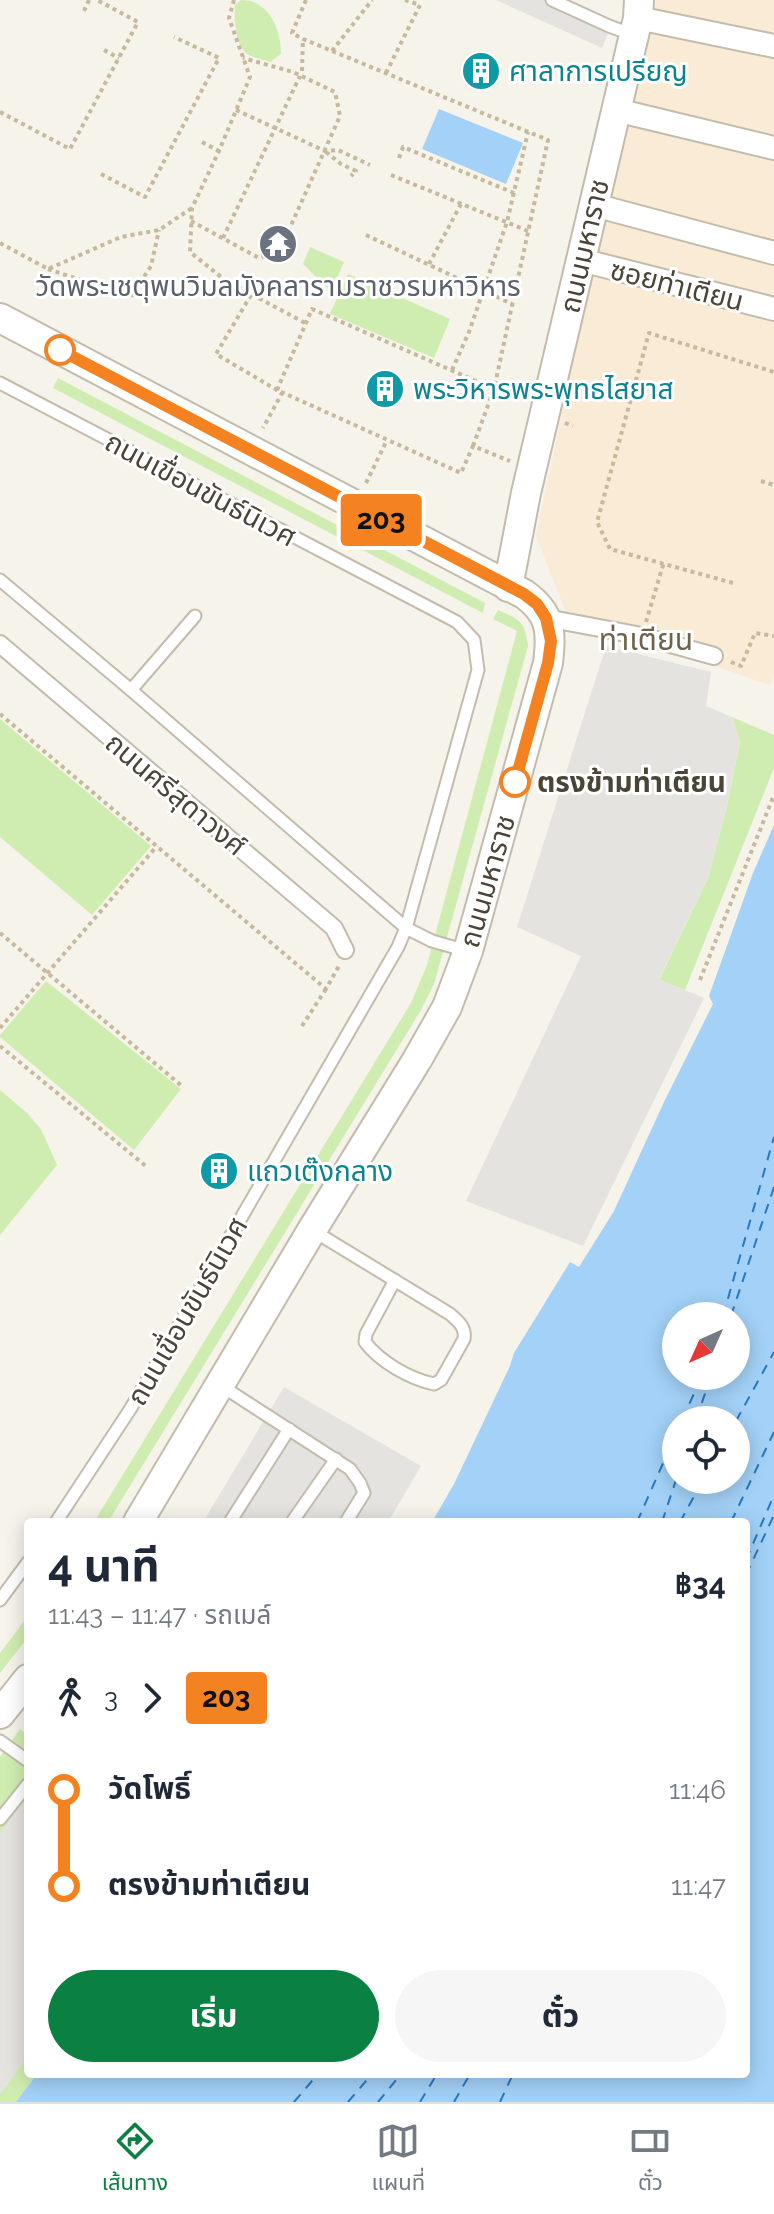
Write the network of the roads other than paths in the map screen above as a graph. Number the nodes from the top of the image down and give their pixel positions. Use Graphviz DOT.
graph roads {
  1 [pos="552,0"];
  2 [pos="637,18"];
  3 [pos="774,46"];
  4 [pos="616,110"];
  5 [pos="774,148"];
  6 [pos="594,205"];
  7 [pos="774,253"];
  8 [pos="581,260"];
  9 [pos="774,309"];
  10 [pos="0,318"];
  11 [pos="0,383"];
  12 [pos="0,580"];
  13 [pos="508,587"];
  14 [pos="195,616"];
  15 [pos="546,618"];
  16 [pos="0,644"];
  17 [pos="714,656"];
  18 [pos="131,690"];
  19 [pos="406,928"];
  20 [pos="345,950"];
  21 [pos="468,951"];
  22 [pos="312,1230"];
  23 [pos="395,1280"];
  24 [pos="219,1385"];
  25 [pos="289,1429"];
  26 [pos="336,1459"];
  27 [pos="59,1518"];
  28 [pos="140,1518"];
  29 [pos="233,1518"];
  30 [pos="295,1518"];
  31 [pos="348,1518"];
  32 [pos="24,1567"];
  33 [pos="0,1600"];
  34 [pos="24,1684"];
  35 [pos="0,1714"];
  36 [pos="0,1741"];
  37 [pos="24,1758"];
  38 [pos="24,1789"];
  39 [pos="0,1819"];
  1 -- 2 [label="lane"];
  2 -- 3 [label="street"];
  2 -- 4 [label="street, ถนนมหาราช"];
  4 -- 5 [label="street"];
  4 -- 6 [label="street, ถนนมหาราช"];
  6 -- 7 [label="street"];
  6 -- 8 [label="street, ถนนมหาราช"];
  8 -- 9 [label="street, ซอยท่าเตียน"];
  8 -- 13 [label="street, ถนนมหาราช"];
  10 -- 13 [label="street"];
  11 -- 19 [label="lane, ถนนเขื่อนขันธ์นิเวศ"];
  12 -- 18 [label="lane"];
  13 -- 15 [label="street"];
  14 -- 18 [label="lane"];
  15 -- 17 [label="street"];
  15 -- 21 [label="street, ถนนมหาราช"];
  16 -- 20 [label="street, ถนนศรีสุดาวงศ์"];
  18 -- 19 [label="lane"];
  19 -- 21 [label="lane"];
  19 -- 27 [label="lane, ถนนเขื่อนขันธ์นิเวศ"];
  21 -- 22 [label="street, ถนนมหาราช"];
  22 -- 23 [label="lane"];
  22 -- 24 [label="street, ถนนมหาราช"];
  23 -- 23 [label="lane"];
  24 -- 25 [label="lane"];
  24 -- 28 [label="street, ถนนมหาราช"];
  25 -- 26 [label="lane"];
  25 -- 29 [label="lane"];
  26 -- 30 [label="lane"];
  26 -- 31 [label="lane"];
  32 -- 33 [label="lane"];
  34 -- 35 [label="street"];
  36 -- 37 [label="lane"];
  38 -- 39 [label="lane"];
}
